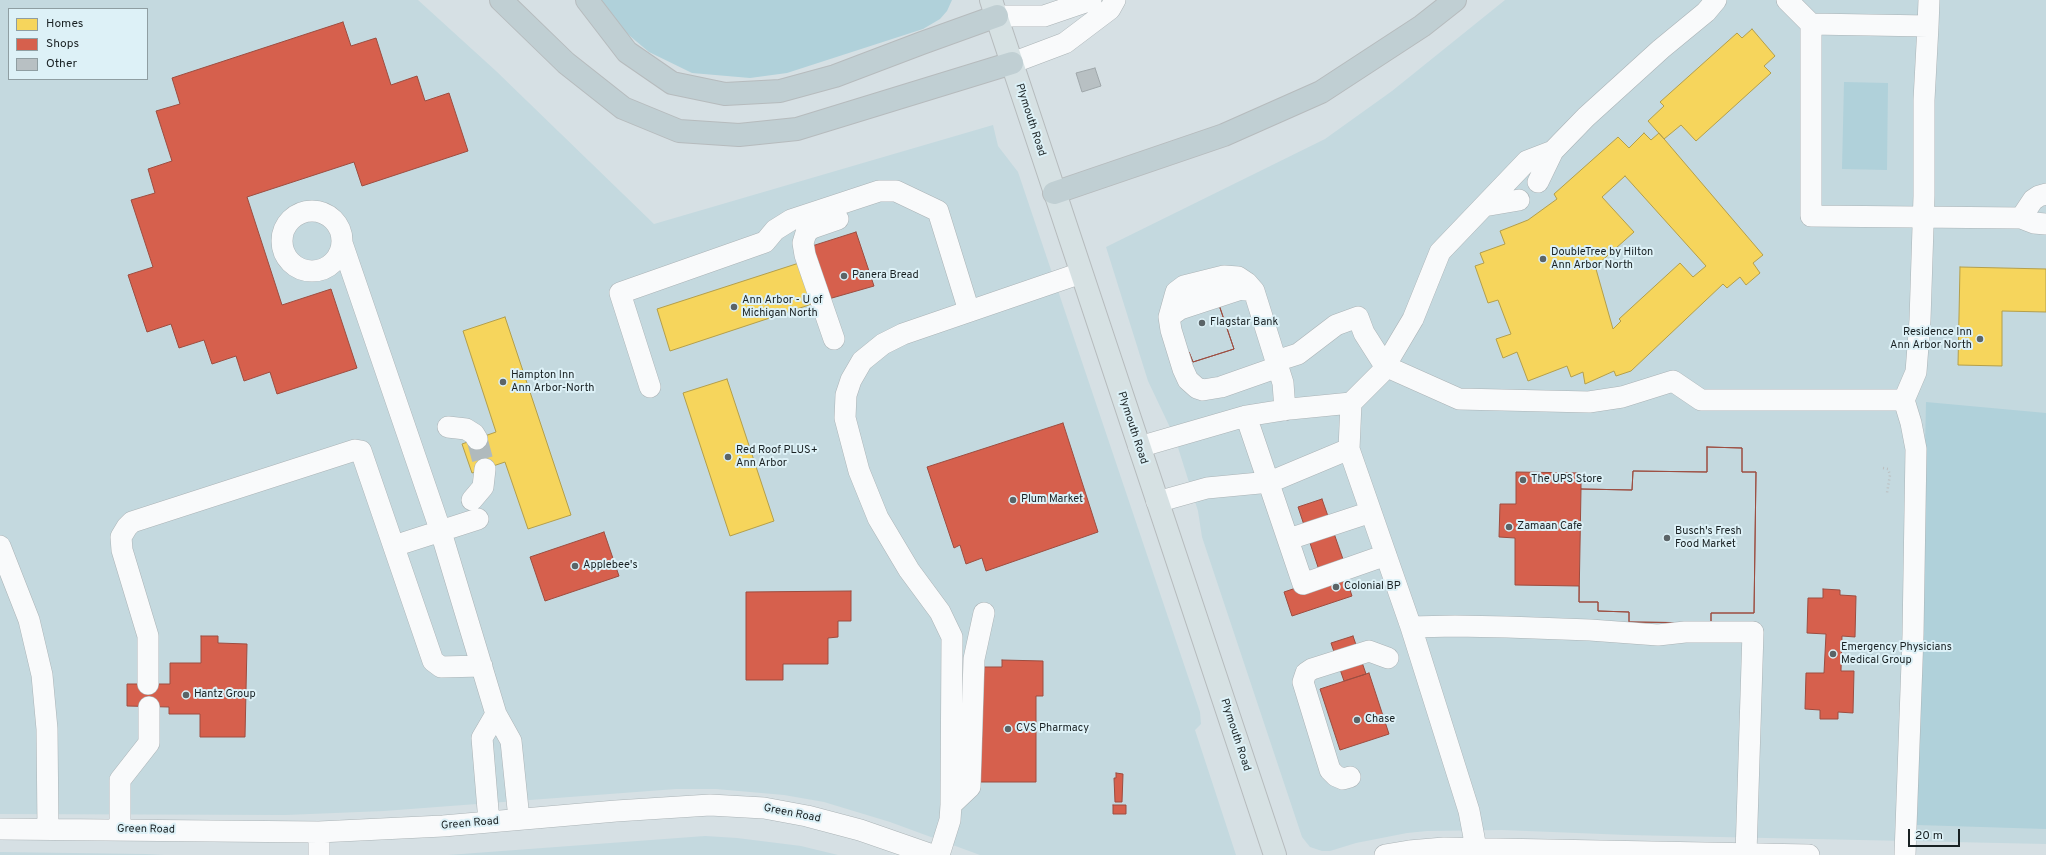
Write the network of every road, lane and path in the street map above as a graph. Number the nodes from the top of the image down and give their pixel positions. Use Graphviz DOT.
graph roads {
  1 [pos="501,0"];
  2 [pos="587,0"];
  3 [pos="1115,0"];
  4 [pos="1455,0"];
  5 [pos="1716,0"];
  6 [pos="1787,0"];
  7 [pos="1929,0"];
  8 [pos="1085,1"];
  9 [pos="994,8"];
  10 [pos="1811,24"];
  11 [pos="1928,26"];
  12 [pos="1012,63"];
  13 [pos="1553,151"];
  14 [pos="1538,182"];
  15 [pos="1054,193"];
  16 [pos="2046,194"];
  17 [pos="1519,200"];
  18 [pos="884,203"];
  19 [pos="1484,206"];
  20 [pos="1923,217"];
  21 [pos="2021,218"];
  22 [pos="2046,224"];
  23 [pos="342,243"];
  24 [pos="1081,273"];
  25 [pos="969,311"];
  26 [pos="834,339"];
  27 [pos="1277,364"];
  28 [pos="1386,366"];
  29 [pos="650,387"];
  30 [pos="1904,400"];
  31 [pos="1351,403"];
  32 [pos="1285,410"];
  33 [pos="1246,416"];
  34 [pos="448,427"];
  35 [pos="477,439"];
  36 [pos="1139,447"];
  37 [pos="1349,449"];
  38 [pos="1883,468"];
  39 [pos="485,469"];
  40 [pos="1270,482"];
  41 [pos="1887,493"];
  42 [pos="472,500"];
  43 [pos="1157,502"];
  44 [pos="1371,512"];
  45 [pos="478,519"];
  46 [pos="441,532"];
  47 [pos="1289,539"];
  48 [pos="0,546"];
  49 [pos="394,546"];
  50 [pos="1386,555"];
  51 [pos="984,613"];
  52 [pos="1411,627"];
  53 [pos="1388,658"];
  54 [pos="482,666"];
  55 [pos="148,684"];
  56 [pos="149,707"];
  57 [pos="496,714"];
  58 [pos="1350,777"];
  59 [pos="951,805"];
  60 [pos="519,819"];
  61 [pos="489,822"];
  62 [pos="0,829"];
  63 [pos="48,829"];
  64 [pos="120,830"];
  65 [pos="319,832"];
  66 [pos="1476,848"];
  67 [pos="1746,854"];
  68 [pos="318,855"];
  69 [pos="932,855"];
  70 [pos="939,855"];
  71 [pos="1275,855"];
  72 [pos="1385,855"];
  73 [pos="1809,855"];
  74 [pos="1905,855"];
  1 -- 12 [label="highway"];
  2 -- 9 [label="highway"];
  3 -- 12 [label="street"];
  4 -- 15 [label="highway"];
  5 -- 13 [label="street"];
  6 -- 10 [label="street"];
  7 -- 11 [label="street"];
  8 -- 9 [label="street"];
  9 -- 12 [label="main road, Plymouth Road"];
  10 -- 11 [label="street"];
  10 -- 20 [label="street"];
  11 -- 20 [label="street"];
  12 -- 15 [label="main road, Plymouth Road"];
  13 -- 14 [label="street"];
  13 -- 19 [label="street"];
  15 -- 24 [label="main road, Plymouth Road"];
  16 -- 21 [label="street"];
  17 -- 19 [label="street"];
  18 -- 26 [label="street"];
  19 -- 28 [label="street"];
  20 -- 21 [label="street"];
  20 -- 30 [label="street"];
  21 -- 22 [label="street"];
  23 -- 46 [label="street"];
  24 -- 25 [label="street"];
  24 -- 36 [label="main road, Plymouth Road"];
  25 -- 29 [label="street"];
  25 -- 59 [label="street"];
  27 -- 27 [label="street"];
  27 -- 28 [label="street"];
  27 -- 32 [label="street"];
  28 -- 30 [label="street"];
  28 -- 31 [label="street"];
  30 -- 74 [label="street"];
  31 -- 32 [label="street"];
  31 -- 37 [label="street"];
  32 -- 33 [label="street"];
  33 -- 36 [label="street"];
  33 -- 40 [label="street"];
  34 -- 35 [label="street"];
  36 -- 43 [label="main road, Plymouth Road"];
  37 -- 40 [label="street"];
  37 -- 44 [label="street"];
  38 -- 41 [label="path"];
  39 -- 42 [label="street"];
  40 -- 43 [label="street"];
  40 -- 47 [label="street"];
  43 -- 71 [label="main road, Plymouth Road"];
  44 -- 47 [label="street"];
  44 -- 50 [label="street"];
  45 -- 46 [label="street"];
  46 -- 49 [label="street"];
  46 -- 54 [label="street"];
  47 -- 50 [label="street"];
  48 -- 63 [label="street"];
  49 -- 54 [label="street"];
  49 -- 55 [label="street"];
  50 -- 52 [label="street"];
  51 -- 59 [label="street"];
  52 -- 66 [label="street"];
  52 -- 67 [label="street"];
  53 -- 58 [label="street"];
  54 -- 57 [label="street"];
  56 -- 64 [label="street"];
  57 -- 60 [label="street"];
  57 -- 61 [label="street"];
  59 -- 70 [label="street"];
  60 -- 61 [label="street, Green Road"];
  60 -- 69 [label="street, Green Road"];
  61 -- 65 [label="street, Green Road"];
  62 -- 63 [label="street, Green Road"];
  63 -- 64 [label="street, Green Road"];
  64 -- 65 [label="street, Green Road"];
  65 -- 68 [label="street"];
  66 -- 67 [label="street"];
  66 -- 72 [label="street"];
  67 -- 73 [label="street"];
}
